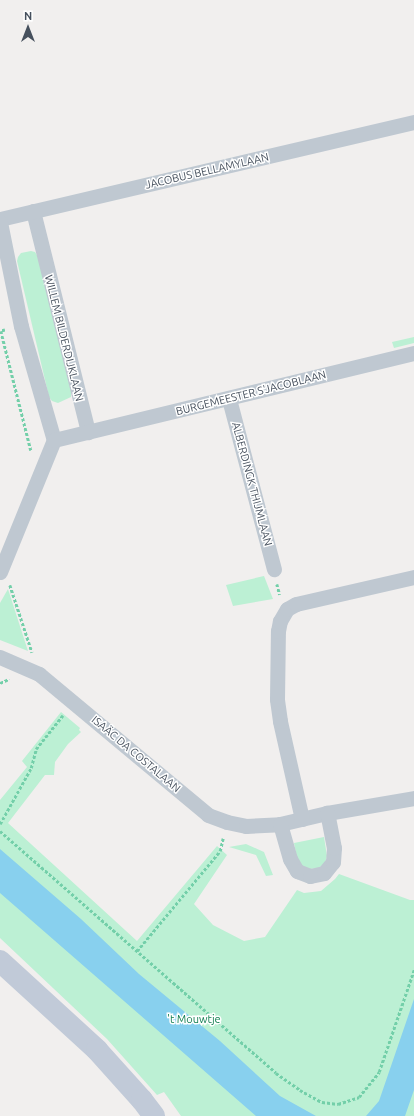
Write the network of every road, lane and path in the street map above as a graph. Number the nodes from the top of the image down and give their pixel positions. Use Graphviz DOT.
graph roads {
  1 [pos="414,122"];
  2 [pos="33,211"];
  3 [pos="0,220"];
  4 [pos="21,326"];
  5 [pos="0,327"];
  6 [pos="1,331"];
  7 [pos="414,353"];
  8 [pos="229,399"];
  9 [pos="88,432"];
  10 [pos="54,440"];
  11 [pos="38,479"];
  12 [pos="2,568"];
  13 [pos="274,569"];
  14 [pos="414,577"];
  15 [pos="0,657"];
  16 [pos="39,674"];
  17 [pos="73,702"];
  18 [pos="414,798"];
  19 [pos="327,813"];
  20 [pos="302,819"];
  21 [pos="0,824"];
  22 [pos="280,824"];
  23 [pos="0,831"];
  24 [pos="220,851"];
  25 [pos="137,951"];
  26 [pos="0,962"];
  27 [pos="414,970"];
  28 [pos="154,1116"];
  1 -- 2 [label="street, JACOBUS BELLAMYLAAN"];
  2 -- 3 [label="street, JACOBUS BELLAMYLAAN"];
  2 -- 9 [label="street, WILLEM BILDERDIJKLAAN"];
  3 -- 4 [label="street"];
  4 -- 6 [label="path"];
  4 -- 10 [label="street"];
  5 -- 6 [label="path"];
  6 -- 11 [label="path"];
  7 -- 8 [label="street, BURGEMEESTER S'JACOBLAAN"];
  8 -- 9 [label="street, BURGEMEESTER S'JACOBLAAN"];
  8 -- 13 [label="street, ALBERDINGK THIJMLAAN"];
  9 -- 10 [label="street"];
  10 -- 11 [label="street"];
  11 -- 12 [label="street"];
  12 -- 16 [label="path"];
  14 -- 20 [label="street"];
  15 -- 16 [label="street, ISAÄC DA COSTALAAN"];
  16 -- 17 [label="street, ISAÄC DA COSTALAAN"];
  17 -- 21 [label="path"];
  17 -- 22 [label="street, ISAÄC DA COSTALAAN"];
  18 -- 19 [label="street, ISAÄC DA COSTALAAN"];
  19 -- 20 [label="street, ISAÄC DA COSTALAAN"];
  19 -- 22 [label="street"];
  20 -- 22 [label="street, ISAÄC DA COSTALAAN"];
  23 -- 25 [label="path"];
  24 -- 25 [label="path"];
  25 -- 27 [label="path"];
  26 -- 28 [label="street"];
}
